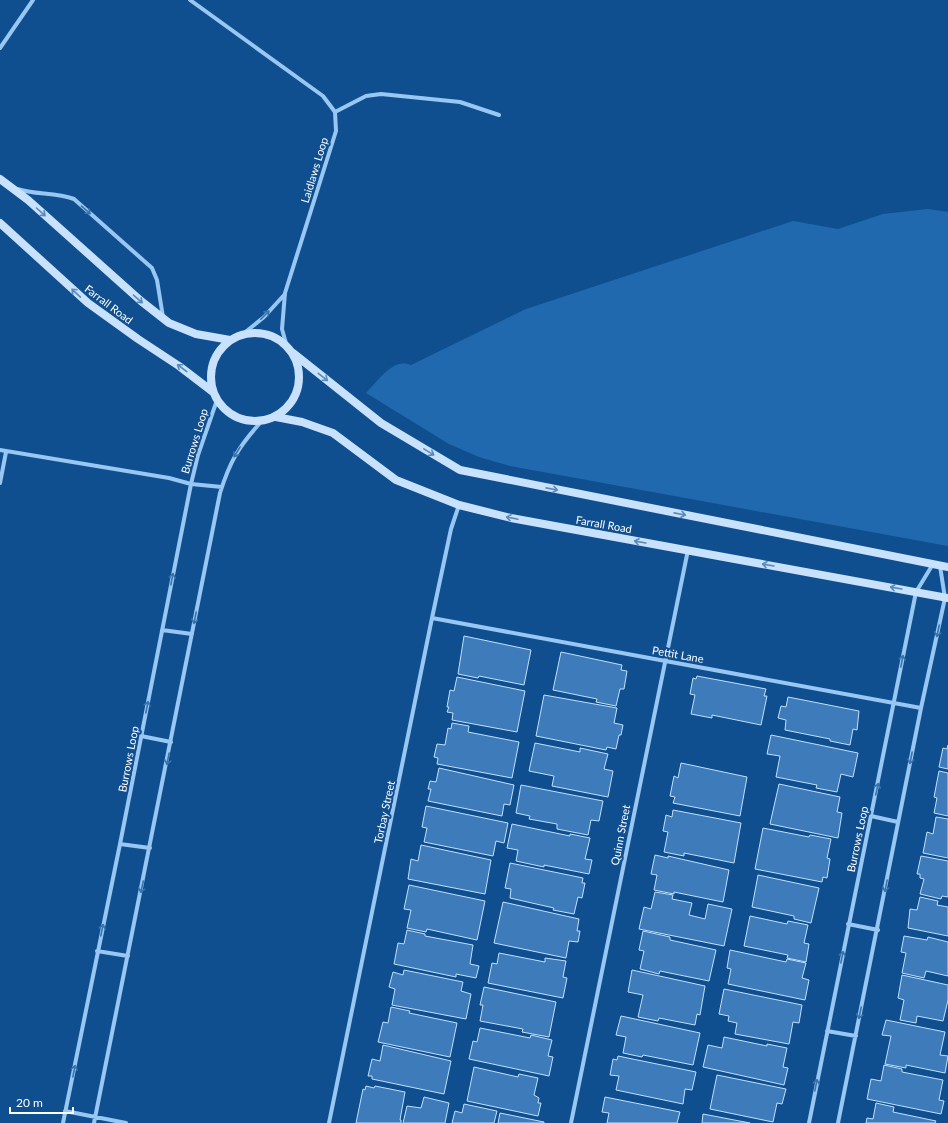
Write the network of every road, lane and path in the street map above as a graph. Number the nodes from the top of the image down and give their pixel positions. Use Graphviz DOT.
graph roads {
  1 [pos="33,0"];
  2 [pos="190,0"];
  3 [pos="0,48"];
  4 [pos="334,112"];
  5 [pos="499,115"];
  6 [pos="0,179"];
  7 [pos="11,187"];
  8 [pos="0,223"];
  9 [pos="285,294"];
  10 [pos="163,318"];
  11 [pos="243,334"];
  12 [pos="230,340"];
  13 [pos="290,350"];
  14 [pos="215,396"];
  15 [pos="276,417"];
  16 [pos="261,422"];
  17 [pos="0,450"];
  18 [pos="6,452"];
  19 [pos="0,483"];
  20 [pos="191,484"];
  21 [pos="222,487"];
  22 [pos="459,505"];
  23 [pos="688,550"];
  24 [pos="940,565"];
  25 [pos="916,592"];
  26 [pos="947,598"];
  27 [pos="432,618"];
  28 [pos="162,630"];
  29 [pos="192,634"];
  30 [pos="664,661"];
  31 [pos="894,702"];
  32 [pos="921,708"];
  33 [pos="141,736"];
  34 [pos="171,742"];
  35 [pos="871,816"];
  36 [pos="898,822"];
  37 [pos="120,844"];
  38 [pos="150,848"];
  39 [pos="848,924"];
  40 [pos="878,930"];
  41 [pos="97,951"];
  42 [pos="128,956"];
  43 [pos="827,1031"];
  44 [pos="856,1036"];
  45 [pos="65,1111"];
  46 [pos="95,1118"];
  47 [pos="62,1123"];
  48 [pos="94,1123"];
  49 [pos="126,1123"];
  50 [pos="329,1123"];
  51 [pos="571,1123"];
  52 [pos="809,1123"];
  53 [pos="838,1123"];
  1 -- 3 [label="street"];
  2 -- 4 [label="street"];
  4 -- 5 [label="street"];
  4 -- 9 [label="street, Laidlaws Loop"];
  6 -- 7 [label="main road, Farrall Road"];
  7 -- 10 [label="main road, Farrall Road, one-way"];
  7 -- 10 [label="street, Farrall Road, one-way"];
  14 -- 8 [label="main road, Farrall Road, one-way"];
  11 -- 9 [label="street, Laidlaws Loop, one-way"];
  9 -- 13 [label="street, Laidlaws Loop"];
  10 -- 12 [label="main road, Farrall Road"];
  11 -- 12 [label="main road"];
  11 -- 13 [label="main road"];
  12 -- 14 [label="main road"];
  13 -- 15 [label="main road"];
  13 -- 24 [label="main road, one-way"];
  14 -- 16 [label="main road"];
  14 -- 20 [label="street, Burrows Loop"];
  15 -- 16 [label="main road"];
  15 -- 22 [label="main road, Farrall Road"];
  16 -- 21 [label="street, one-way"];
  17 -- 18 [label="street"];
  18 -- 19 [label="street"];
  18 -- 20 [label="street"];
  20 -- 21 [label="street"];
  28 -- 20 [label="street, Burrows Loop, one-way"];
  21 -- 29 [label="street, one-way"];
  23 -- 22 [label="main road, Farrall Road, one-way"];
  22 -- 27 [label="street, Torbay Street"];
  25 -- 23 [label="main road, Farrall Road, one-way"];
  23 -- 30 [label="street, Quinn Street"];
  24 -- 25 [label="street, Burrows Loop"];
  24 -- 26 [label="street"];
  25 -- 26 [label="main road, Farrall Road"];
  31 -- 25 [label="street, Burrows Loop, one-way"];
  26 -- 32 [label="street, one-way"];
  27 -- 30 [label="street, Pettit Lane"];
  27 -- 50 [label="street, Torbay Street"];
  28 -- 29 [label="street"];
  33 -- 28 [label="street, Burrows Loop, one-way"];
  29 -- 34 [label="street"];
  30 -- 31 [label="street, Pettit Lane"];
  30 -- 51 [label="street, Quinn Street"];
  31 -- 32 [label="street, Pettit Lane"];
  35 -- 31 [label="street, Burrows Loop, one-way"];
  32 -- 36 [label="street, one-way"];
  33 -- 34 [label="street"];
  33 -- 37 [label="street, Burrows Loop"];
  34 -- 38 [label="street, one-way"];
  35 -- 36 [label="street"];
  35 -- 39 [label="street, Burrows Loop"];
  36 -- 40 [label="street, one-way"];
  37 -- 38 [label="street"];
  41 -- 37 [label="street, Burrows Loop, one-way"];
  38 -- 42 [label="street, one-way"];
  39 -- 40 [label="street"];
  43 -- 39 [label="street, Burrows Loop, one-way"];
  40 -- 44 [label="street, one-way"];
  41 -- 42 [label="street"];
  45 -- 41 [label="street, Burrows Loop, one-way"];
  42 -- 46 [label="street"];
  43 -- 44 [label="street"];
  52 -- 43 [label="street, Burrows Loop, one-way"];
  44 -- 53 [label="street"];
  45 -- 46 [label="street"];
  45 -- 47 [label="street, Burrows Loop"];
  46 -- 48 [label="street"];
  46 -- 49 [label="street"];
}
